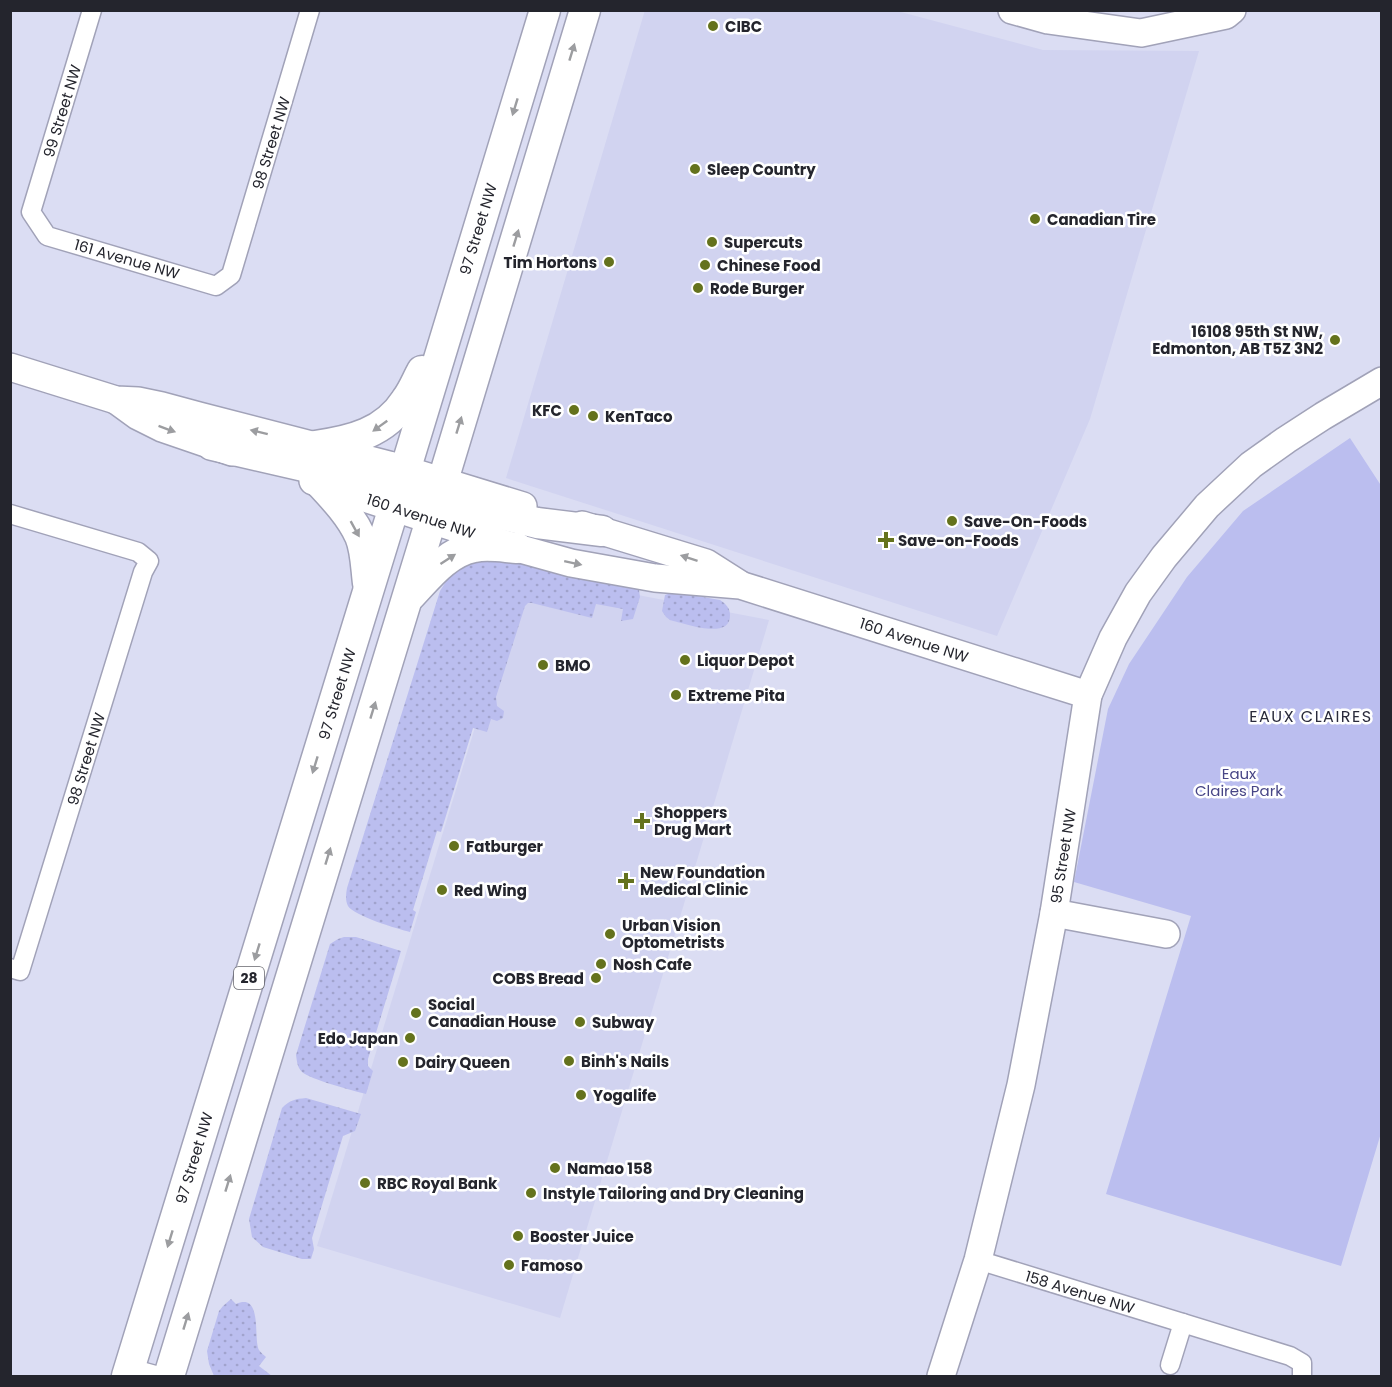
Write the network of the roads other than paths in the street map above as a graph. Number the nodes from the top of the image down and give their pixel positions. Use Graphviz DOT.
graph roads {
  1 [pos="92,10"];
  2 [pos="310,10"];
  3 [pos="544,10"];
  4 [pos="585,10"];
  5 [pos="1012,10"];
  6 [pos="1232,10"];
  7 [pos="31,212"];
  8 [pos="231,275"];
  9 [pos="454,306"];
  10 [pos="10,367"];
  11 [pos="1382,381"];
  12 [pos="116,400"];
  13 [pos="212,445"];
  14 [pos="315,446"];
  15 [pos="320,483"];
  16 [pos="399,488"];
  17 [pos="437,501"];
  18 [pos="10,514"];
  19 [pos="602,531"];
  20 [pos="517,548"];
  21 [pos="740,585"];
  22 [pos="369,589"];
  23 [pos="406,600"];
  24 [pos="1088,695"];
  25 [pos="1054,913"];
  26 [pos="1166,934"];
  27 [pos="15,969"];
  28 [pos="978,1260"];
  29 [pos="1183,1323"];
  30 [pos="1170,1365"];
  31 [pos="128,1372"];
  32 [pos="1302,1376"];
  33 [pos="159,1377"];
  34 [pos="169,1377"];
  35 [pos="941,1377"];
  1 -- 7 [label="street, 99 Street NW"];
  2 -- 8 [label="street, 98 Street NW"];
  3 -- 9 [label="main road, 97 Street NW, one-way"];
  17 -- 4 [label="main road, one-way"];
  5 -- 6 [label="street"];
  7 -- 8 [label="street, 161 Avenue NW"];
  9 -- 14 [label="main road, one-way"];
  9 -- 16 [label="main road, 97 Street NW"];
  10 -- 12 [label="street, 160 Avenue NW"];
  11 -- 24 [label="street, 95 Street NW"];
  12 -- 13 [label="street, 160 Avenue NW, one-way"];
  14 -- 12 [label="street, 160 Avenue NW, one-way"];
  13 -- 15 [label="street, 160 Avenue NW"];
  13 -- 16 [label="main road"];
  14 -- 16 [label="street, 160 Avenue NW"];
  15 -- 16 [label="street, 160 Avenue NW"];
  15 -- 22 [label="main road, one-way"];
  16 -- 17 [label="street, 160 Avenue NW"];
  16 -- 17 [label="main road"];
  16 -- 22 [label="main road, 97 Street NW"];
  17 -- 19 [label="main road"];
  17 -- 20 [label="street, 160 Avenue NW"];
  17 -- 23 [label="main road"];
  18 -- 27 [label="street, 98 Street NW"];
  21 -- 19 [label="street, 160 Avenue NW, one-way"];
  20 -- 21 [label="street, 160 Avenue NW, one-way"];
  23 -- 20 [label="main road, one-way"];
  21 -- 24 [label="street, 160 Avenue NW"];
  22 -- 31 [label="main road, 97 Street NW / 28, one-way"];
  34 -- 23 [label="main road, one-way"];
  24 -- 25 [label="street, 95 Street NW"];
  25 -- 26 [label="street"];
  25 -- 28 [label="street, 95 Street NW"];
  28 -- 29 [label="street, 158 Avenue NW"];
  28 -- 35 [label="street, 95 Street NW"];
  29 -- 30 [label="street"];
  29 -- 32 [label="street, 158 Avenue NW"];
  31 -- 33 [label="street"];
}
